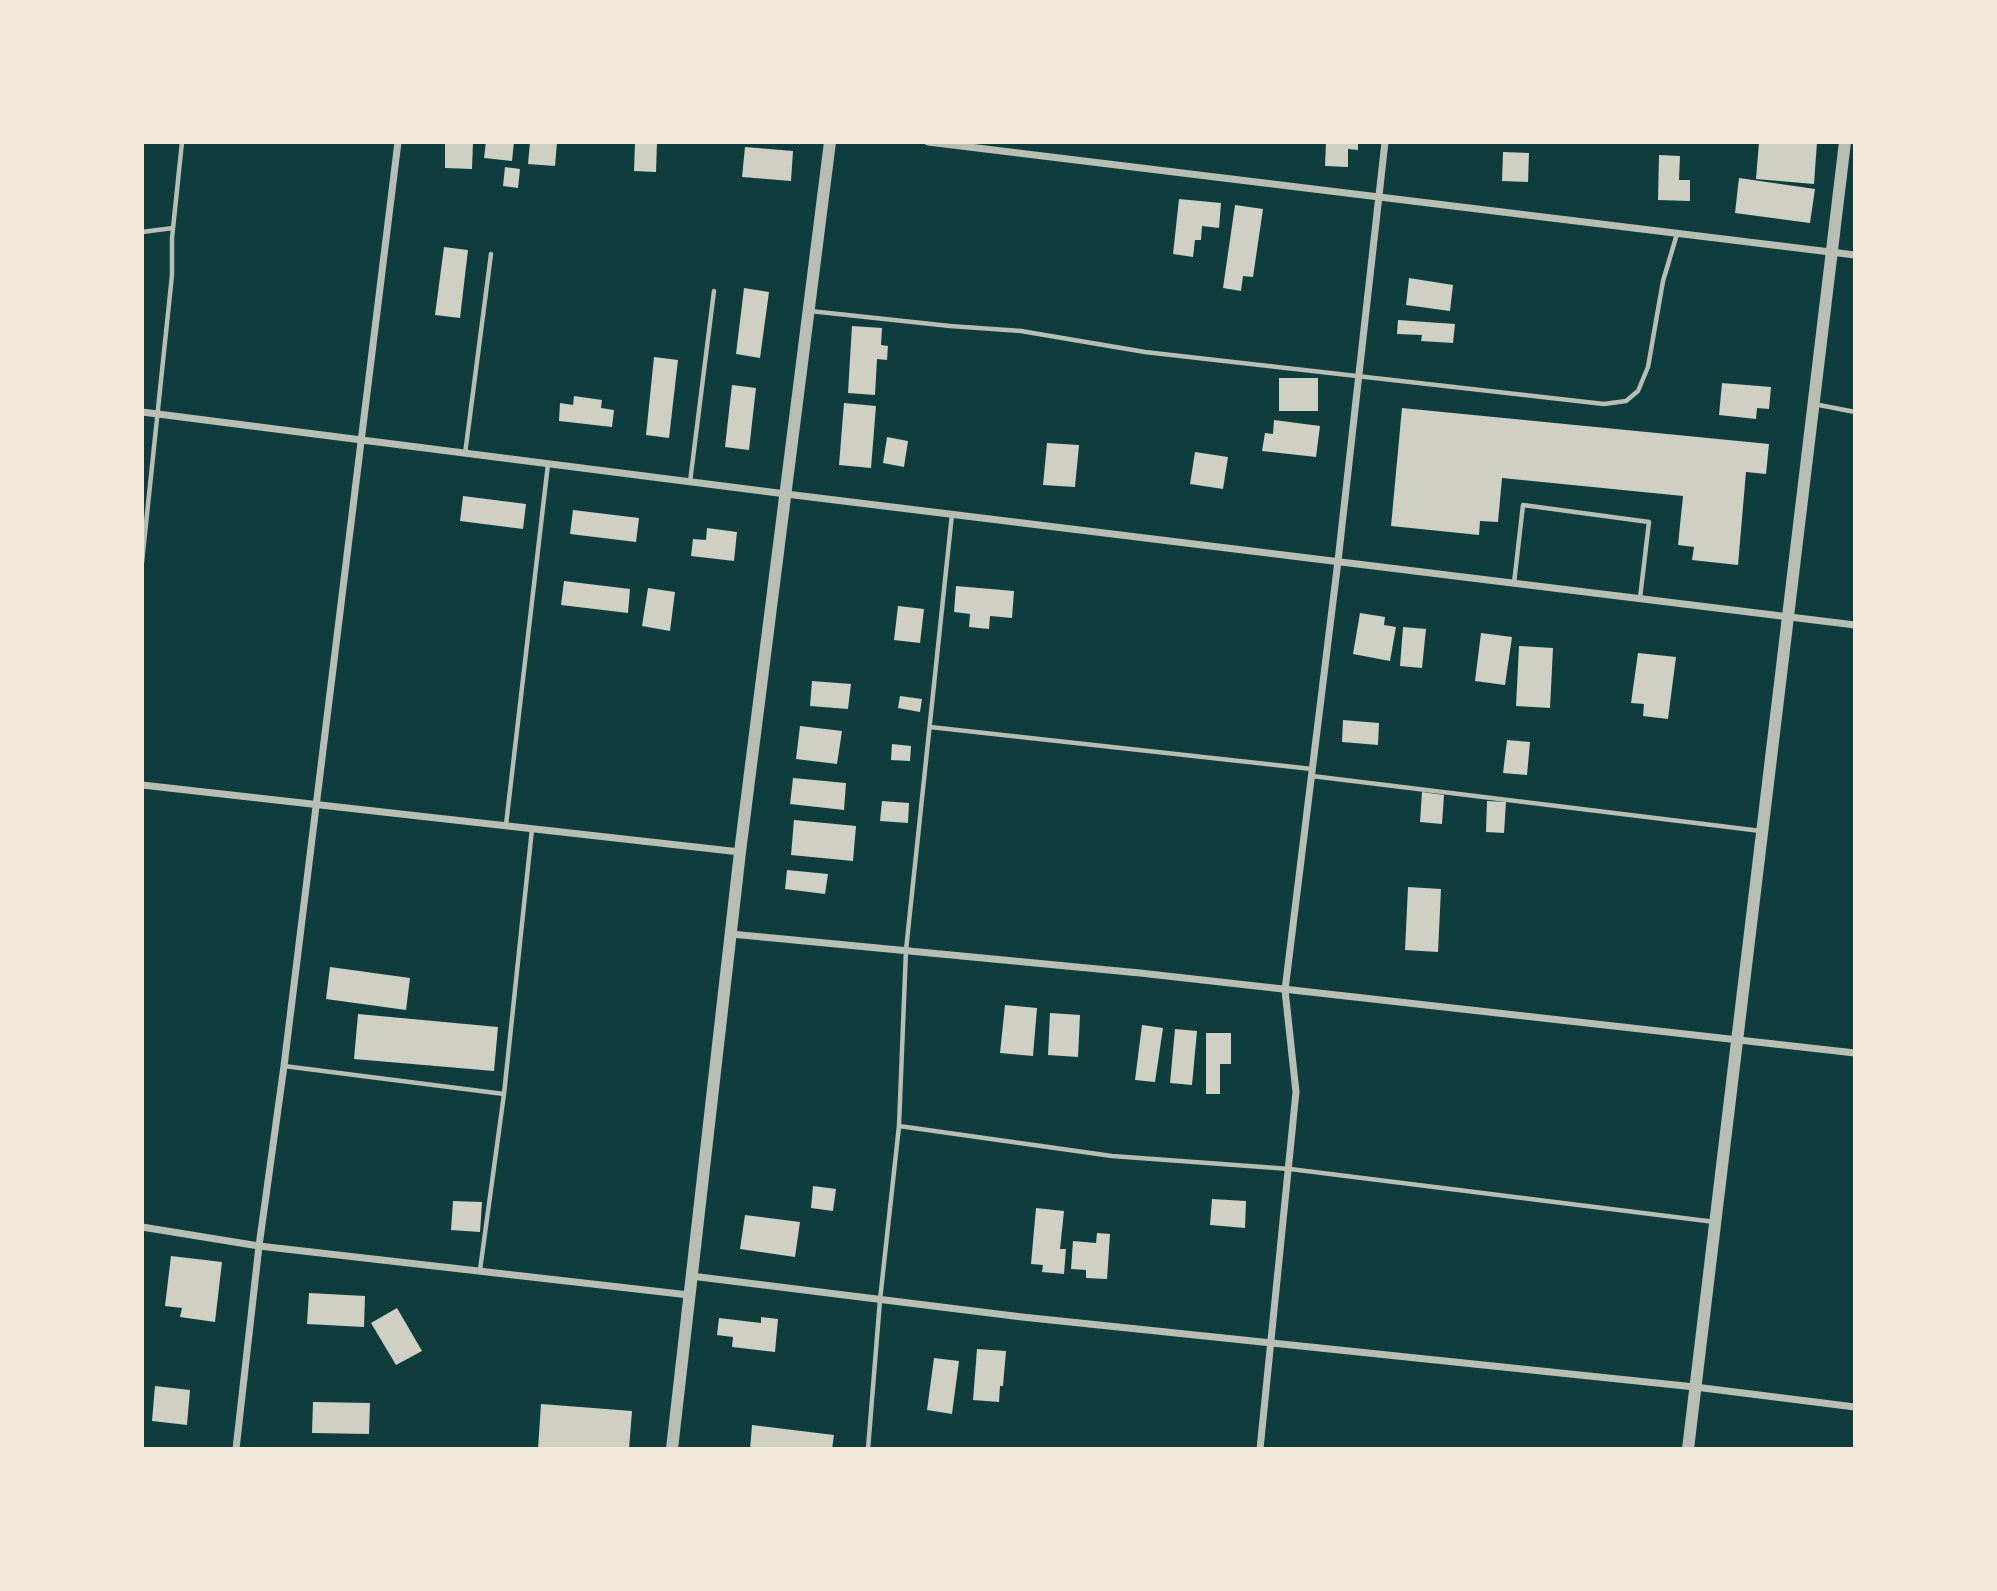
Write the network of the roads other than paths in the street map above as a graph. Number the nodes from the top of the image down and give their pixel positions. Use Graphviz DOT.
graph roads {
  1 [pos="182,142"];
  2 [pos="398,142"];
  3 [pos="830,142"];
  4 [pos="928,142"];
  5 [pos="1385,142"];
  6 [pos="1845,142"];
  7 [pos="1379,198"];
  8 [pos="173,228"];
  9 [pos="142,232"];
  10 [pos="1677,234"];
  11 [pos="1831,252"];
  12 [pos="491,254"];
  13 [pos="1855,255"];
  14 [pos="714,291"];
  15 [pos="809,310"];
  16 [pos="1359,377"];
  17 [pos="1813,404"];
  18 [pos="142,412"];
  19 [pos="1855,412"];
  20 [pos="156,414"];
  21 [pos="363,440"];
  22 [pos="466,454"];
  23 [pos="548,464"];
  24 [pos="690,482"];
  25 [pos="786,494"];
  26 [pos="951,514"];
  27 [pos="1338,561"];
  28 [pos="142,562"];
  29 [pos="1514,583"];
  30 [pos="1640,599"];
  31 [pos="1788,617"];
  32 [pos="1855,625"];
  33 [pos="929,727"];
  34 [pos="1311,772"];
  35 [pos="142,785"];
  36 [pos="316,806"];
  37 [pos="506,827"];
  38 [pos="532,829"];
  39 [pos="1763,831"];
  40 [pos="740,852"];
  41 [pos="731,934"];
  42 [pos="906,950"];
  43 [pos="1285,990"];
  44 [pos="1739,1039"];
  45 [pos="1855,1053"];
  46 [pos="284,1066"];
  47 [pos="504,1094"];
  48 [pos="899,1126"];
  49 [pos="1290,1169"];
  50 [pos="1716,1222"];
  51 [pos="142,1227"];
  52 [pos="259,1246"];
  53 [pos="481,1270"];
  54 [pos="691,1276"];
  55 [pos="689,1295"];
  56 [pos="880,1300"];
  57 [pos="1271,1345"];
  58 [pos="1695,1387"];
  59 [pos="1855,1407"];
  60 [pos="236,1449"];
  61 [pos="672,1449"];
  62 [pos="868,1449"];
  63 [pos="1259,1449"];
  64 [pos="1688,1449"];
  1 -- 8 [label="lane"];
  2 -- 21 [label="street"];
  3 -- 15 [label="street"];
  4 -- 7 [label="street"];
  5 -- 7 [label="street"];
  6 -- 11 [label="street"];
  7 -- 10 [label="street"];
  7 -- 16 [label="street"];
  8 -- 9 [label="lane"];
  8 -- 20 [label="lane"];
  10 -- 11 [label="street"];
  10 -- 16 [label="lane"];
  11 -- 13 [label="street"];
  11 -- 17 [label="street"];
  12 -- 22 [label="lane"];
  14 -- 24 [label="lane"];
  15 -- 16 [label="lane"];
  15 -- 25 [label="street"];
  16 -- 27 [label="street"];
  17 -- 19 [label="lane"];
  17 -- 31 [label="street"];
  18 -- 20 [label="street"];
  20 -- 21 [label="street"];
  20 -- 28 [label="lane"];
  21 -- 22 [label="street"];
  21 -- 36 [label="street"];
  22 -- 23 [label="street"];
  23 -- 24 [label="street"];
  23 -- 37 [label="lane"];
  24 -- 25 [label="street"];
  25 -- 26 [label="street"];
  25 -- 40 [label="street"];
  26 -- 27 [label="street"];
  26 -- 33 [label="lane"];
  27 -- 29 [label="street"];
  27 -- 34 [label="street"];
  29 -- 30 [label="street"];
  29 -- 30 [label="lane"];
  30 -- 31 [label="street"];
  31 -- 32 [label="street"];
  31 -- 39 [label="street"];
  33 -- 34 [label="lane"];
  33 -- 42 [label="lane"];
  34 -- 39 [label="lane"];
  34 -- 43 [label="street"];
  35 -- 36 [label="street"];
  36 -- 37 [label="street"];
  36 -- 46 [label="street"];
  37 -- 38 [label="street"];
  38 -- 40 [label="street"];
  38 -- 47 [label="lane"];
  39 -- 44 [label="street"];
  40 -- 41 [label="street"];
  41 -- 42 [label="street"];
  41 -- 54 [label="street"];
  42 -- 43 [label="street"];
  42 -- 48 [label="lane"];
  43 -- 44 [label="street"];
  43 -- 49 [label="street"];
  44 -- 45 [label="street"];
  44 -- 50 [label="street"];
  46 -- 47 [label="lane"];
  46 -- 52 [label="street"];
  47 -- 53 [label="lane"];
  48 -- 49 [label="lane"];
  48 -- 56 [label="lane"];
  49 -- 50 [label="lane"];
  49 -- 57 [label="street"];
  50 -- 58 [label="street"];
  51 -- 52 [label="street"];
  52 -- 53 [label="street"];
  52 -- 60 [label="street"];
  53 -- 55 [label="street"];
  54 -- 55 [label="street"];
  54 -- 56 [label="street"];
  55 -- 61 [label="street"];
  56 -- 57 [label="street"];
  56 -- 62 [label="lane"];
  57 -- 58 [label="street"];
  57 -- 63 [label="street"];
  58 -- 59 [label="street"];
  58 -- 64 [label="street"];
}
